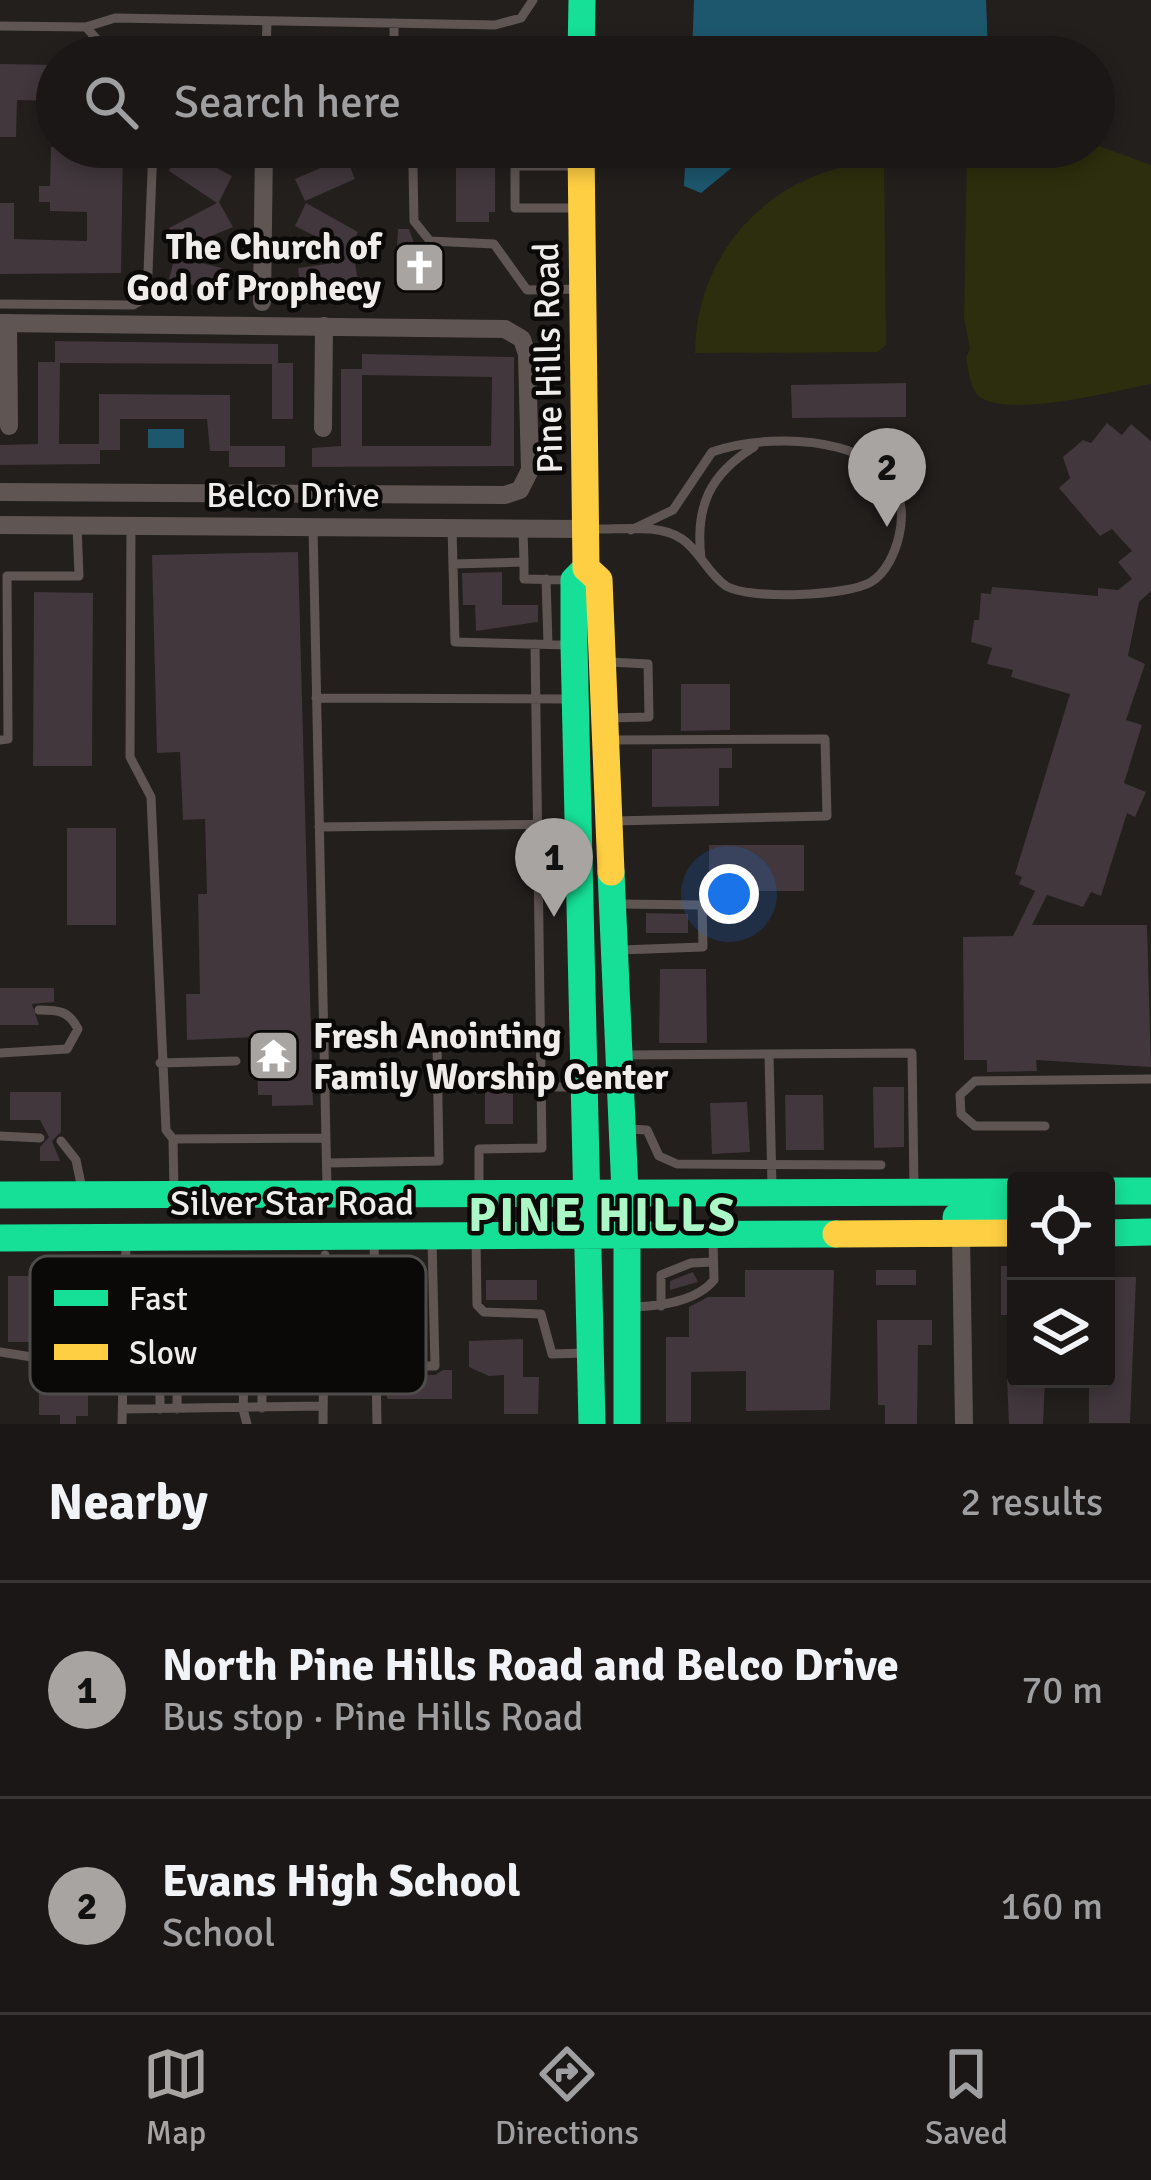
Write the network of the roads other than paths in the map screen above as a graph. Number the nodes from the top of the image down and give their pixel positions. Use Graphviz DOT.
graph roads {
  1 [pos="533,0"];
  2 [pos="582,0"];
  3 [pos="267,21"];
  4 [pos="394,23"];
  5 [pos="0,26"];
  6 [pos="86,27"];
  7 [pos="94,36"];
  8 [pos="267,36"];
  9 [pos="394,36"];
  10 [pos="581,36"];
  11 [pos="152,168"];
  12 [pos="264,168"];
  13 [pos="413,168"];
  14 [pos="515,168"];
  15 [pos="580,168"];
  16 [pos="581,208"];
  17 [pos="581,289"];
  18 [pos="262,302"];
  19 [pos="0,304"];
  20 [pos="4,323"];
  21 [pos="324,326"];
  22 [pos="9,426"];
  23 [pos="323,428"];
  24 [pos="759,444"];
  25 [pos="0,492"];
  26 [pos="280,494"];
  27 [pos="0,525"];
  28 [pos="77,526"];
  29 [pos="131,526"];
  30 [pos="280,527"];
  31 [pos="313,527"];
  32 [pos="452,528"];
  33 [pos="523,529"];
  34 [pos="586,529"];
  35 [pos="631,530"];
  36 [pos="524,562"];
  37 [pos="702,562"];
  38 [pos="453,564"];
  39 [pos="580,574"];
  40 [pos="545,579"];
  41 [pos="535,644"];
  42 [pos="561,645"];
  43 [pos="600,662"];
  44 [pos="316,698"];
  45 [pos="534,699"];
  46 [pos="575,699"];
  47 [pos="603,729"];
  48 [pos="0,740"];
  49 [pos="609,821"];
  50 [pos="576,824"];
  51 [pos="536,825"];
  52 [pos="320,827"];
  53 [pos="613,904"];
  54 [pos="614,950"];
  55 [pos="40,1010"];
  56 [pos="437,1043"];
  57 [pos="0,1052"];
  58 [pos="769,1054"];
  59 [pos="619,1055"];
  60 [pos="236,1061"];
  61 [pos="160,1063"];
  62 [pos="1151,1079"];
  63 [pos="584,1087"];
  64 [pos="539,1088"];
  65 [pos="1045,1126"];
  66 [pos="622,1129"];
  67 [pos="0,1136"];
  68 [pos="40,1138"];
  69 [pos="326,1138"];
  70 [pos="173,1139"];
  71 [pos="61,1142"];
  72 [pos="327,1163"];
  73 [pos="881,1166"];
  74 [pos="695,1179"];
  75 [pos="771,1179"];
  76 [pos="1115,1191"];
  77 [pos="1151,1191"];
  78 [pos="586,1192"];
  79 [pos="914,1192"];
  80 [pos="1007,1192"];
  81 [pos="257,1193"];
  82 [pos="327,1193"];
  83 [pos="479,1193"];
  84 [pos="625,1193"];
  85 [pos="83,1194"];
  86 [pos="174,1194"];
  87 [pos="0,1195"];
  88 [pos="1007,1206"];
  89 [pos="0,1212"];
  90 [pos="1151,1232"];
  91 [pos="1007,1233"];
  92 [pos="1115,1233"];
  93 [pos="962,1234"];
  94 [pos="754,1236"];
  95 [pos="0,1238"];
  96 [pos="126,1238"];
  97 [pos="374,1238"];
  98 [pos="432,1238"];
  99 [pos="476,1238"];
  100 [pos="588,1238"];
  101 [pos="627,1238"];
  102 [pos="325,1247"];
  103 [pos="713,1250"];
  104 [pos="126,1256"];
  105 [pos="319,1256"];
  106 [pos="325,1256"];
  107 [pos="374,1256"];
  108 [pos="661,1306"];
  109 [pos="628,1307"];
  110 [pos="0,1352"];
  111 [pos="591,1353"];
  112 [pos="30,1357"];
  113 [pos="426,1366"];
  114 [pos="123,1394"];
  115 [pos="160,1394"];
  116 [pos="178,1394"];
  117 [pos="244,1394"];
  118 [pos="262,1394"];
  119 [pos="323,1394"];
  120 [pos="323,1406"];
  121 [pos="262,1408"];
  122 [pos="123,1409"];
  123 [pos="160,1409"];
  124 [pos="178,1409"];
  125 [pos="243,1409"];
  126 [pos="122,1424"];
  127 [pos="248,1424"];
  128 [pos="323,1424"];
  129 [pos="592,1424"];
  130 [pos="627,1424"];
  131 [pos="964,1424"];
  1 -- 4 [label="lane"];
  2 -- 10 [label="main road"];
  3 -- 4 [label="lane"];
  3 -- 6 [label="lane"];
  3 -- 8 [label="lane"];
  4 -- 9 [label="lane"];
  5 -- 6 [label="lane"];
  6 -- 7 [label="lane"];
  11 -- 19 [label="lane"];
  12 -- 18 [label="street"];
  13 -- 17 [label="lane"];
  14 -- 16 [label="lane"];
  15 -- 16 [label="main road, Pine Hills Road"];
  16 -- 17 [label="main road, Pine Hills Road"];
  17 -- 34 [label="main road, Pine Hills Road"];
  20 -- 21 [label="street"];
  20 -- 22 [label="street"];
  21 -- 23 [label="street"];
  21 -- 26 [label="street"];
  24 -- 35 [label="lane"];
  24 -- 37 [label="lane"];
  24 -- 37 [label="lane"];
  25 -- 26 [label="street"];
  26 -- 30 [label="street"];
  27 -- 28 [label="street, Belco Drive"];
  28 -- 29 [label="street, Belco Drive"];
  28 -- 48 [label="lane"];
  29 -- 30 [label="street, Belco Drive"];
  29 -- 61 [label="lane"];
  30 -- 31 [label="street, Belco Drive"];
  31 -- 32 [label="street, Belco Drive"];
  31 -- 44 [label="lane"];
  32 -- 33 [label="street, Belco Drive"];
  32 -- 38 [label="lane"];
  33 -- 34 [label="street, Belco Drive"];
  33 -- 36 [label="lane"];
  34 -- 35 [label="lane"];
  34 -- 39 [label="main road, Pine Hills Road"];
  35 -- 37 [label="lane"];
  36 -- 38 [label="lane"];
  36 -- 40 [label="lane"];
  38 -- 41 [label="lane"];
  39 -- 40 [label="lane"];
  39 -- 42 [label="main road, Pine Hills Road"];
  39 -- 43 [label="main road, Pine Hills Road"];
  40 -- 42 [label="lane"];
  41 -- 42 [label="lane"];
  41 -- 45 [label="lane"];
  42 -- 46 [label="main road, Pine Hills Road"];
  43 -- 47 [label="main road, Pine Hills Road"];
  43 -- 47 [label="lane"];
  44 -- 45 [label="lane"];
  44 -- 52 [label="lane"];
  45 -- 46 [label="lane"];
  45 -- 51 [label="lane"];
  46 -- 50 [label="main road, Pine Hills Road"];
  47 -- 49 [label="main road, Pine Hills Road"];
  47 -- 49 [label="lane"];
  49 -- 53 [label="main road, Pine Hills Road"];
  50 -- 51 [label="lane"];
  50 -- 63 [label="main road, Pine Hills Road"];
  51 -- 52 [label="lane"];
  51 -- 64 [label="lane"];
  52 -- 69 [label="lane"];
  53 -- 54 [label="main road, Pine Hills Road"];
  53 -- 54 [label="lane"];
  54 -- 59 [label="main road, Pine Hills Road"];
  55 -- 57 [label="lane"];
  56 -- 72 [label="lane"];
  58 -- 59 [label="lane"];
  58 -- 75 [label="lane"];
  58 -- 79 [label="lane"];
  59 -- 66 [label="main road, Pine Hills Road"];
  60 -- 61 [label="lane"];
  61 -- 70 [label="lane"];
  62 -- 65 [label="lane"];
  63 -- 64 [label="lane"];
  63 -- 78 [label="main road, Pine Hills Road"];
  64 -- 83 [label="lane"];
  66 -- 74 [label="lane"];
  66 -- 84 [label="main road, Pine Hills Road"];
  67 -- 68 [label="lane"];
  69 -- 70 [label="lane"];
  69 -- 72 [label="lane"];
  70 -- 86 [label="lane"];
  71 -- 85 [label="lane"];
  72 -- 82 [label="lane"];
  73 -- 75 [label="lane"];
  74 -- 75 [label="main road, Silver Star Road"];
  74 -- 84 [label="main road, Silver Star Road"];
  75 -- 79 [label="main road, Silver Star Road"];
  76 -- 77 [label="main road"];
  78 -- 83 [label="main road, Silver Star Road"];
  78 -- 84 [label="main road, Silver Star Road"];
  78 -- 100 [label="main road, Pine Hills Road"];
  79 -- 80 [label="main road, Silver Star Road"];
  81 -- 82 [label="main road, Silver Star Road"];
  81 -- 86 [label="main road, Silver Star Road"];
  81 -- 89 [label="main road"];
  82 -- 83 [label="main road, Silver Star Road"];
  84 -- 101 [label="main road, Pine Hills Road"];
  85 -- 86 [label="main road, Silver Star Road"];
  85 -- 87 [label="main road, Silver Star Road"];
  88 -- 94 [label="main road"];
  90 -- 92 [label="main road"];
  91 -- 93 [label="main road, Silver Star Road"];
  93 -- 94 [label="main road, Silver Star Road"];
  93 -- 131 [label="street"];
  94 -- 103 [label="main road, Silver Star Road"];
  95 -- 96 [label="main road, Silver Star Road"];
  96 -- 102 [label="main road, Silver Star Road"];
  96 -- 104 [label="lane"];
  97 -- 98 [label="main road, Silver Star Road"];
  97 -- 102 [label="main road, Silver Star Road"];
  97 -- 107 [label="lane"];
  98 -- 99 [label="main road, Silver Star Road"];
  98 -- 113 [label="lane"];
  99 -- 100 [label="main road, Silver Star Road"];
  99 -- 111 [label="lane"];
  100 -- 101 [label="main road, Silver Star Road"];
  100 -- 111 [label="main road, Pine Hills Road"];
  101 -- 103 [label="main road, Silver Star Road"];
  101 -- 109 [label="main road, Pine Hills Road"];
  102 -- 105 [label="lane"];
  102 -- 106 [label="lane"];
  103 -- 108 [label="lane"];
  103 -- 108 [label="lane"];
  108 -- 109 [label="lane"];
  109 -- 130 [label="main road, Pine Hills Road"];
  110 -- 112 [label="lane"];
  111 -- 129 [label="main road, Pine Hills Road"];
  114 -- 122 [label="lane"];
  115 -- 123 [label="lane"];
  116 -- 124 [label="lane"];
  117 -- 125 [label="lane"];
  118 -- 121 [label="lane"];
  119 -- 120 [label="lane"];
  120 -- 121 [label="lane"];
  120 -- 128 [label="lane"];
  121 -- 125 [label="lane"];
  122 -- 123 [label="lane"];
  122 -- 126 [label="lane"];
  123 -- 124 [label="lane"];
  124 -- 125 [label="lane"];
  125 -- 127 [label="lane"];
}
